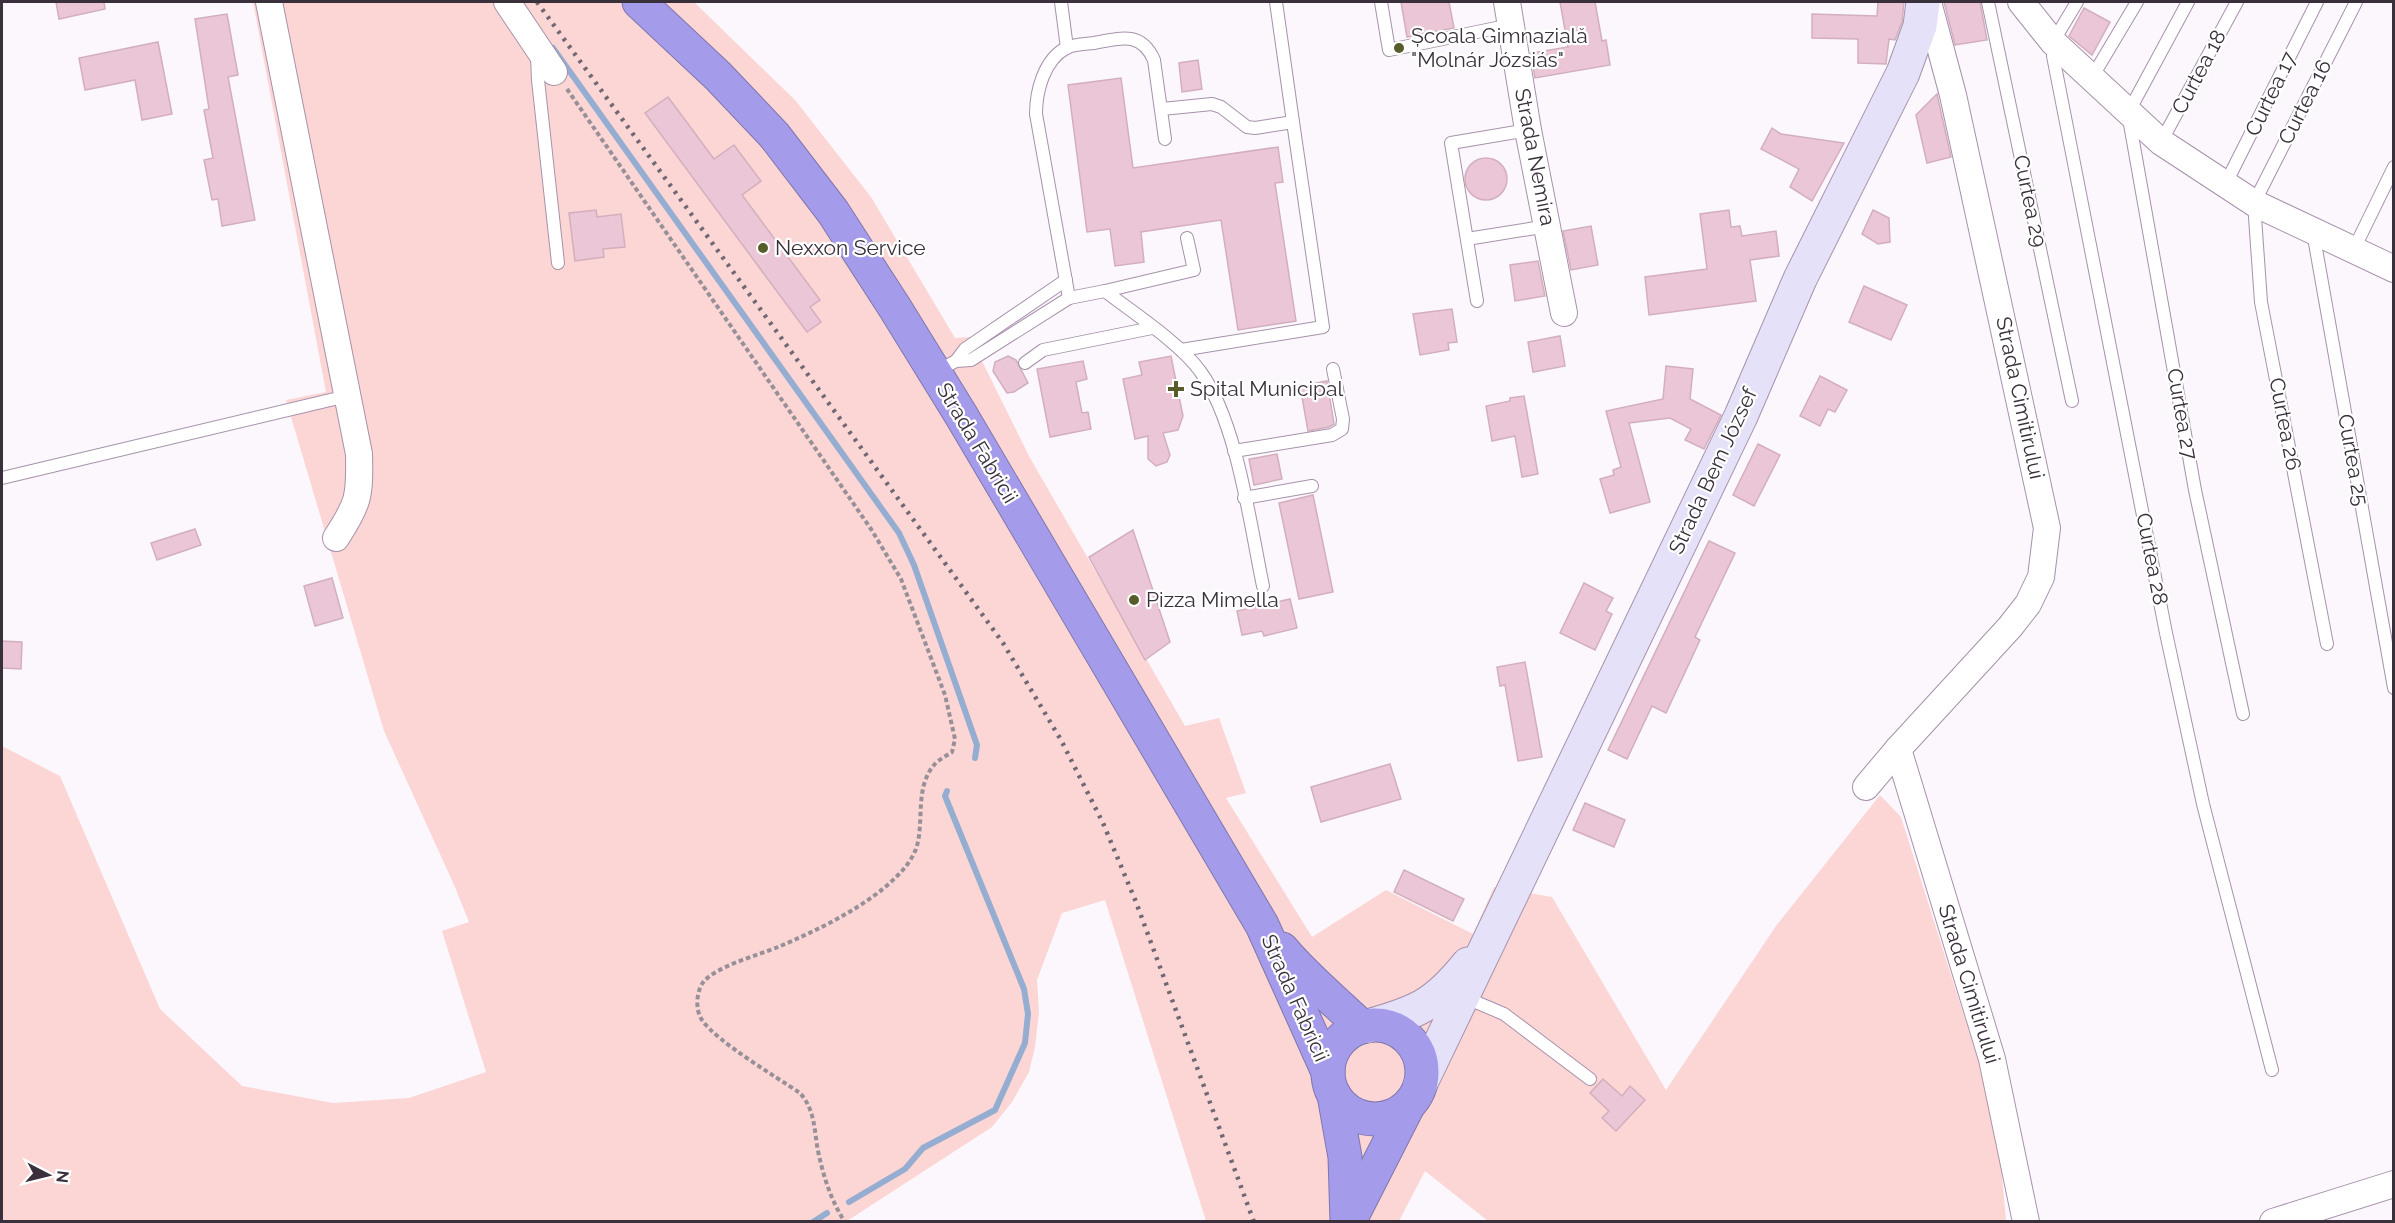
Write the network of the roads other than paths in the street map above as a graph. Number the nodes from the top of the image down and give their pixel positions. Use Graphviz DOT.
graph roads {
  1 [pos="269,2"];
  2 [pos="507,2"];
  3 [pos="639,2"];
  4 [pos="1061,2"];
  5 [pos="1276,2"];
  6 [pos="1381,2"];
  7 [pos="1923,2"];
  8 [pos="1928,2"];
  9 [pos="1988,2"];
  10 [pos="2021,2"];
  11 [pos="2077,2"];
  12 [pos="2137,2"];
  13 [pos="2188,2"];
  14 [pos="2237,2"];
  15 [pos="2317,2"];
  16 [pos="2356,2"];
  17 [pos="1509,13"];
  18 [pos="2052,42"];
  19 [pos="537,43"];
  20 [pos="1067,48"];
  21 [pos="554,72"];
  22 [pos="2091,79"];
  23 [pos="1162,109"];
  24 [pos="2128,113"];
  25 [pos="1293,122"];
  26 [pos="1528,130"];
  27 [pos="1166,139"];
  28 [pos="2161,142"];
  29 [pos="2394,167"];
  30 [pos="2225,185"];
  31 [pos="2254,203"];
  32 [pos="1548,226"];
  33 [pos="2313,232"];
  34 [pos="1187,238"];
  35 [pos="1467,239"];
  36 [pos="2353,251"];
  37 [pos="558,263"];
  38 [pos="2394,269"];
  39 [pos="1066,280"];
  40 [pos="1105,291"];
  41 [pos="1070,298"];
  42 [pos="1477,301"];
  43 [pos="1564,313"];
  44 [pos="1152,328"];
  45 [pos="1181,351"];
  46 [pos="1025,363"];
  47 [pos="945,367"];
  48 [pos="1334,369"];
  49 [pos="347,396"];
  50 [pos="2072,401"];
  51 [pos="1234,452"];
  52 [pos="2,478"];
  53 [pos="1312,486"];
  54 [pos="1244,498"];
  55 [pos="336,538"];
  56 [pos="1263,586"];
  57 [pos="2327,644"];
  58 [pos="2394,688"];
  59 [pos="2243,714"];
  60 [pos="1898,749"];
  61 [pos="1866,787"];
  62 [pos="1262,925"];
  63 [pos="1490,936"];
  64 [pos="1462,997"];
  65 [pos="1365,1027"];
  66 [pos="2272,1070"];
  67 [pos="1590,1079"];
  68 [pos="1331,1084"];
  69 [pos="1414,1095"];
  70 [pos="2394,1184"];
  71 [pos="1348,1221"];
  72 [pos="2026,1221"];
  73 [pos="2273,1221"];
  1 -- 49 [label="street"];
  2 -- 19 [label="street"];
  3 -- 47 [label="highway, Strada Fabricii"];
  4 -- 20 [label="lane"];
  5 -- 25 [label="lane"];
  6 -- 17 [label="lane"];
  7 -- 63 [label="main road, Strada Bem József"];
  8 -- 60 [label="street, Strada Cimitirului"];
  9 -- 50 [label="lane, Curtea 29"];
  10 -- 18 [label="street"];
  11 -- 18 [label="lane"];
  12 -- 22 [label="lane"];
  13 -- 24 [label="lane"];
  14 -- 28 [label="lane, Curtea 18"];
  15 -- 30 [label="lane, Curtea 17"];
  16 -- 31 [label="lane, Curtea 16"];
  17 -- 26 [label="street, Strada Nemira"];
  18 -- 22 [label="street"];
  18 -- 66 [label="lane, Curtea 28"];
  19 -- 21 [label="street"];
  19 -- 37 [label="lane"];
  20 -- 23 [label="lane"];
  20 -- 39 [label="lane"];
  22 -- 24 [label="street"];
  23 -- 25 [label="lane"];
  23 -- 27 [label="lane"];
  24 -- 28 [label="street"];
  24 -- 59 [label="lane, Curtea 27"];
  25 -- 45 [label="lane"];
  26 -- 32 [label="street, Strada Nemira"];
  26 -- 35 [label="lane"];
  28 -- 30 [label="street"];
  29 -- 36 [label="lane"];
  30 -- 31 [label="street"];
  31 -- 33 [label="street"];
  31 -- 57 [label="lane, Curtea 26"];
  32 -- 35 [label="lane"];
  32 -- 43 [label="street, Strada Nemira"];
  33 -- 36 [label="street"];
  33 -- 58 [label="lane, Curtea 25"];
  34 -- 40 [label="lane"];
  35 -- 42 [label="lane"];
  36 -- 38 [label="street"];
  39 -- 41 [label="lane"];
  39 -- 47 [label="lane"];
  40 -- 41 [label="lane"];
  40 -- 44 [label="lane"];
  41 -- 47 [label="lane"];
  44 -- 45 [label="lane"];
  44 -- 46 [label="lane"];
  45 -- 51 [label="lane"];
  47 -- 62 [label="highway, Strada Fabricii"];
  48 -- 51 [label="lane"];
  49 -- 52 [label="lane"];
  49 -- 55 [label="street"];
  51 -- 54 [label="lane"];
  53 -- 54 [label="lane"];
  54 -- 56 [label="lane"];
  60 -- 61 [label="street, Strada Cimitirului"];
  60 -- 72 [label="street, Strada Cimitirului"];
  62 -- 65 [label="highway, Strada Fabricii"];
  62 -- 68 [label="highway, Strada Fabricii"];
  63 -- 64 [label="main road, Strada Bem József"];
  63 -- 65 [label="main road, Strada Bem József"];
  64 -- 67 [label="lane"];
  64 -- 69 [label="main road, Strada Bem József"];
  65 -- 68 [label="highway"];
  65 -- 69 [label="highway"];
  68 -- 69 [label="highway"];
  68 -- 71 [label="highway, Strada Bem József"];
  69 -- 71 [label="highway, Strada Bem József"];
  70 -- 73 [label="street"];
}
